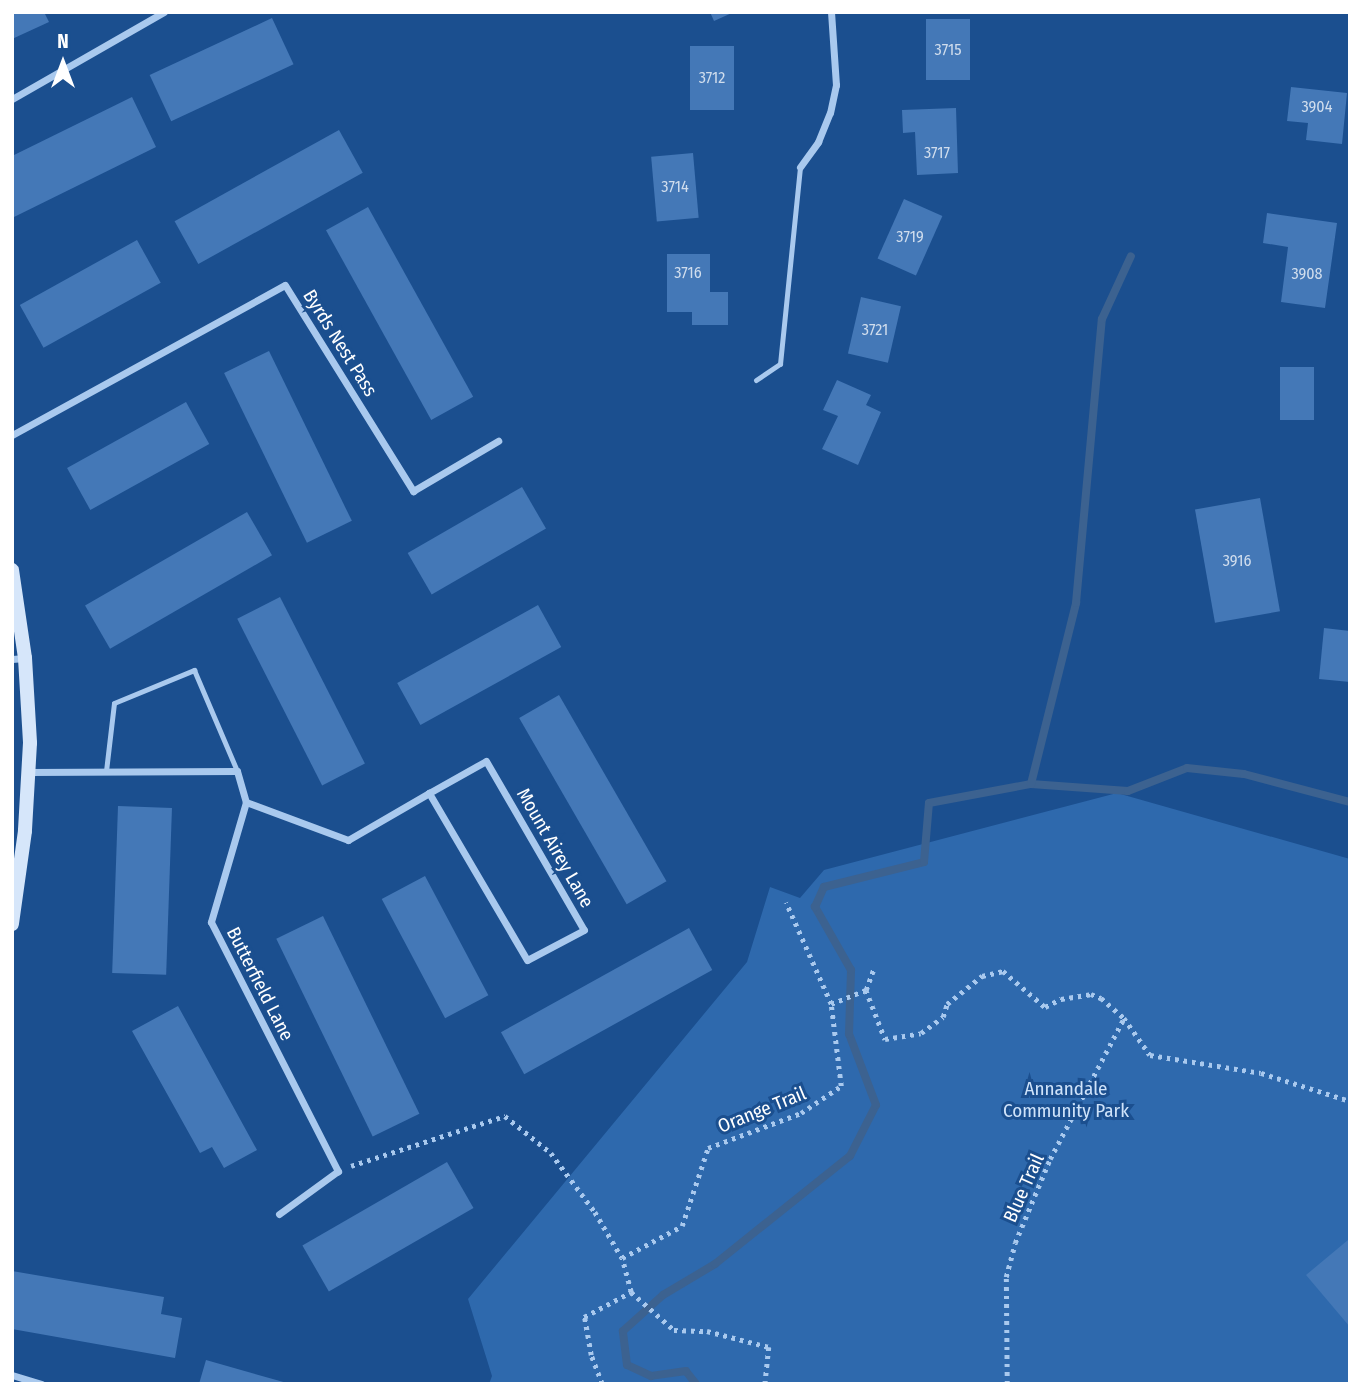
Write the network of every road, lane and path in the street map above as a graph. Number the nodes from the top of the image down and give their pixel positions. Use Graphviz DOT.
graph roads {
  1 [pos="164,12"];
  2 [pos="831,12"];
  3 [pos="12,99"];
  4 [pos="800,167"];
  5 [pos="756,380"];
  6 [pos="12,435"];
  7 [pos="498,442"];
  8 [pos="12,569"];
  9 [pos="19,659"];
  10 [pos="106,771"];
  11 [pos="237,771"];
  12 [pos="28,772"];
  13 [pos="429,793"];
  14 [pos="246,803"];
  15 [pos="786,903"];
  16 [pos="12,923"];
  17 [pos="874,968"];
  18 [pos="866,990"];
  19 [pos="831,1003"];
  20 [pos="1124,1018"];
  21 [pos="1350,1101"];
  22 [pos="338,1171"];
  23 [pos="279,1214"];
  24 [pos="622,1258"];
  25 [pos="631,1292"];
  26 [pos="12,1375"];
  27 [pos="41,1384"];
  28 [pos="602,1384"];
  29 [pos="765,1384"];
  30 [pos="1007,1384"];
  1 -- 3 [label="street"];
  2 -- 4 [label="street"];
  4 -- 5 [label="lane"];
  6 -- 7 [label="street, Byrds Nest Pass"];
  8 -- 9 [label="street"];
  9 -- 12 [label="street"];
  10 -- 11 [label="street"];
  10 -- 11 [label="lane"];
  10 -- 12 [label="street"];
  11 -- 14 [label="street"];
  12 -- 16 [label="street"];
  13 -- 13 [label="street, Mount Airey Lane"];
  13 -- 14 [label="street, Mount Airey Lane"];
  14 -- 22 [label="street, Butterfield Lane"];
  15 -- 19 [label="path, Orange Trail"];
  17 -- 18 [label="path"];
  18 -- 19 [label="path"];
  18 -- 20 [label="path"];
  19 -- 24 [label="path, Orange Trail"];
  20 -- 21 [label="path"];
  20 -- 30 [label="path, Blue Trail"];
  22 -- 23 [label="street"];
  22 -- 24 [label="path"];
  24 -- 25 [label="path"];
  25 -- 28 [label="path"];
  25 -- 29 [label="path"];
  26 -- 27 [label="street"];
}
